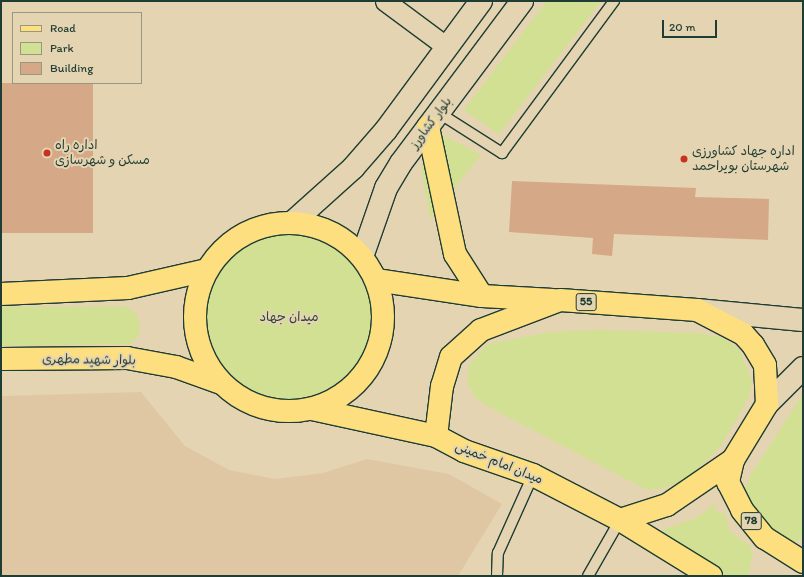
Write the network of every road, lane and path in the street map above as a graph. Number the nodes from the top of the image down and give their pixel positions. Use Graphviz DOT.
graph roads {
  1 [pos="385,1"];
  2 [pos="481,1"];
  3 [pos="522,1"];
  4 [pos="614,1"];
  5 [pos="447,47"];
  6 [pos="434,120"];
  7 [pos="294,222"];
  8 [pos="362,257"];
  9 [pos="207,270"];
  10 [pos="376,280"];
  11 [pos="1,294"];
  12 [pos="482,296"];
  13 [pos="560,300"];
  14 [pos="697,310"];
  15 [pos="803,320"];
  16 [pos="1,359"];
  17 [pos="803,368"];
  18 [pos="221,383"];
  19 [pos="767,404"];
  20 [pos="312,408"];
  21 [pos="436,436"];
  22 [pos="733,460"];
  23 [pos="533,475"];
  24 [pos="620,520"];
  25 [pos="803,562"];
  26 [pos="497,576"];
  27 [pos="588,576"];
  28 [pos="711,576"];
  1 -- 5 [label="street"];
  2 -- 5 [label="main road"];
  3 -- 6 [label="main road, بلوار کشاورز"];
  4 -- 6 [label="lane"];
  5 -- 7 [label="main road"];
  6 -- 8 [label="main road, بلوار کشاورز"];
  6 -- 12 [label="main road"];
  7 -- 8 [label="main road"];
  7 -- 9 [label="main road"];
  8 -- 10 [label="main road"];
  9 -- 11 [label="main road"];
  9 -- 18 [label="main road"];
  10 -- 12 [label="main road"];
  10 -- 20 [label="main road"];
  12 -- 13 [label="main road"];
  13 -- 14 [label="main road, 55"];
  13 -- 21 [label="main road, 55"];
  14 -- 15 [label="main road"];
  14 -- 19 [label="main road, 55"];
  16 -- 18 [label="main road, بلوار شهید مطهری"];
  17 -- 19 [label="main road"];
  18 -- 20 [label="main road"];
  19 -- 22 [label="main road"];
  20 -- 21 [label="main road, میدان امام خمینی"];
  21 -- 23 [label="main road, میدان امام خمینی"];
  22 -- 24 [label="main road"];
  22 -- 25 [label="main road, 78"];
  23 -- 24 [label="main road, میدان امام خمینی"];
  23 -- 26 [label="lane"];
  24 -- 27 [label="lane"];
  24 -- 28 [label="main road, میدان امام خمینی"];
}
